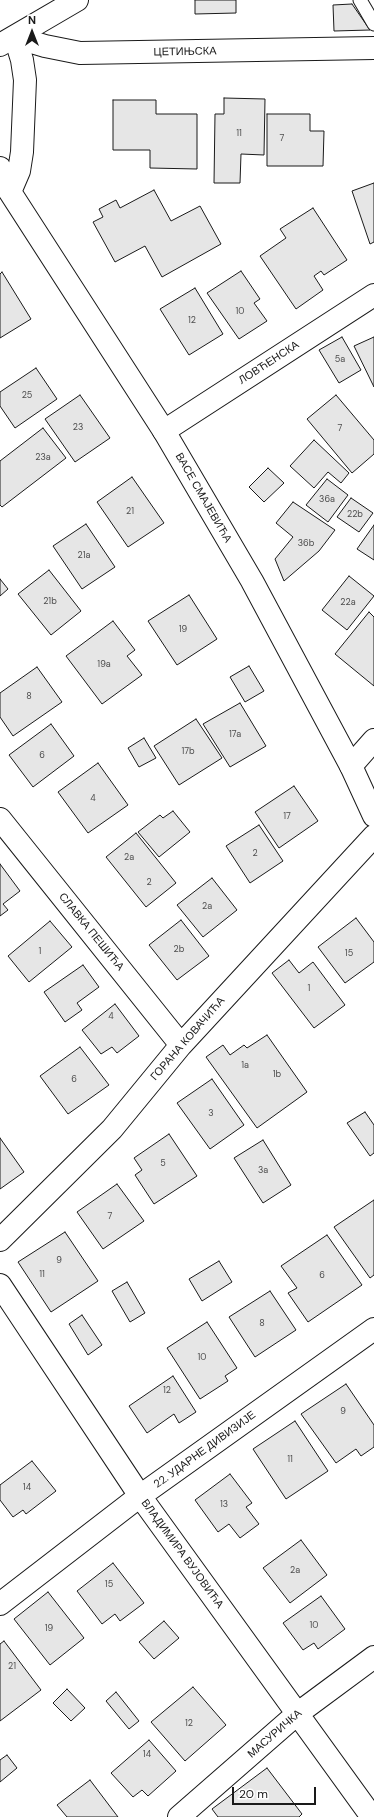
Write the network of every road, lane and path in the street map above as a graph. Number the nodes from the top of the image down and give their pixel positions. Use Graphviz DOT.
graph roads {
  1 [pos="77,0"];
  2 [pos="360,0"];
  3 [pos="374,24"];
  4 [pos="8,41"];
  5 [pos="374,48"];
  6 [pos="0,168"];
  7 [pos="10,192"];
  8 [pos="374,295"];
  9 [pos="164,431"];
  10 [pos="374,740"];
  11 [pos="351,766"];
  12 [pos="374,816"];
  13 [pos="0,819"];
  14 [pos="374,836"];
  15 [pos="181,1045"];
  16 [pos="0,1240"];
  17 [pos="0,1285"];
  18 [pos="374,1328"];
  19 [pos="140,1496"];
  20 [pos="0,1604"];
  21 [pos="374,1656"];
  22 [pos="297,1714"];
  23 [pos="179,1817"];
  24 [pos="372,1817"];
  1 -- 4 [label="street"];
  2 -- 3 [label="lane"];
  4 -- 5 [label="street, ЦЕТИЊСКА"];
  4 -- 7 [label="street"];
  6 -- 7 [label="street, ВАСЕ СМАЈЕВИЋА"];
  7 -- 9 [label="street, ВАСЕ СМАЈЕВИЋА"];
  8 -- 9 [label="street, ЛОВЋЕНСКА"];
  9 -- 11 [label="street, ВАСЕ СМАЈЕВИЋА"];
  10 -- 11 [label="street"];
  11 -- 12 [label="street, ВАСЕ СМАЈЕВИЋА"];
  13 -- 15 [label="street, СЛАВКА ПЕШИЋА"];
  14 -- 15 [label="street, ГОРАНА КОВАЧИЋА"];
  15 -- 16 [label="street, ГОРАНА КОВАЧИЋА"];
  17 -- 19 [label="street, ВЛАДИМИРА ВУЈОВИЋА"];
  18 -- 19 [label="street, 22. УДАРНЕ ДИВИЗИЈЕ"];
  19 -- 20 [label="street, 22. УДАРНЕ ДИВИЗИЈЕ"];
  19 -- 22 [label="street, ВЛАДИМИРА ВУЈОВИЋА"];
  21 -- 22 [label="street, МАСУРИЧКА"];
  22 -- 23 [label="street, МАСУРИЧКА"];
  22 -- 24 [label="street, ВЛАДИМИРА ВУЈОВИЋА"];
}
